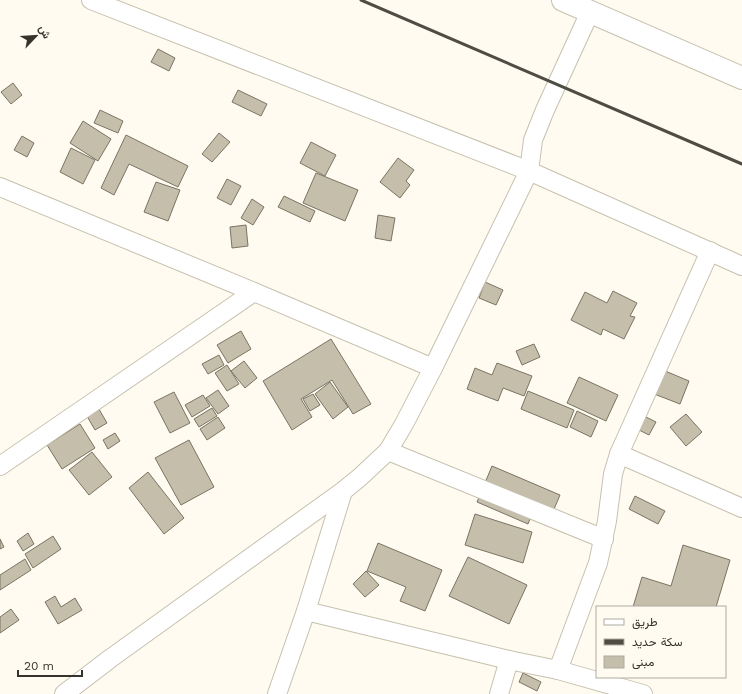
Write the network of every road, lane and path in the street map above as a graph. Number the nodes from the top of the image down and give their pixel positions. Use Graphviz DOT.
graph roads {
  1 [pos="91,0"];
  2 [pos="563,0"];
  3 [pos="590,12"];
  4 [pos="742,78"];
  5 [pos="529,171"];
  6 [pos="0,187"];
  7 [pos="710,251"];
  8 [pos="742,266"];
  9 [pos="254,292"];
  10 [pos="433,368"];
  11 [pos="388,451"];
  12 [pos="619,454"];
  13 [pos="0,466"];
  14 [pos="343,491"];
  15 [pos="742,508"];
  16 [pos="604,539"];
  17 [pos="306,611"];
  18 [pos="509,660"];
  19 [pos="558,670"];
  20 [pos="64,694"];
  21 [pos="277,694"];
  22 [pos="498,694"];
  23 [pos="643,694"];
  1 -- 5 [label="street"];
  2 -- 3 [label="main road"];
  3 -- 4 [label="main road"];
  3 -- 5 [label="street"];
  5 -- 7 [label="street"];
  5 -- 10 [label="street"];
  6 -- 9 [label="street"];
  7 -- 8 [label="street"];
  7 -- 12 [label="street"];
  9 -- 10 [label="street"];
  9 -- 13 [label="street"];
  10 -- 11 [label="street"];
  11 -- 14 [label="street"];
  11 -- 16 [label="street"];
  12 -- 15 [label="street"];
  12 -- 16 [label="street"];
  14 -- 17 [label="street"];
  14 -- 20 [label="street"];
  16 -- 19 [label="street"];
  17 -- 18 [label="street"];
  17 -- 21 [label="street"];
  18 -- 19 [label="street"];
  18 -- 22 [label="street"];
  19 -- 23 [label="street"];
}
